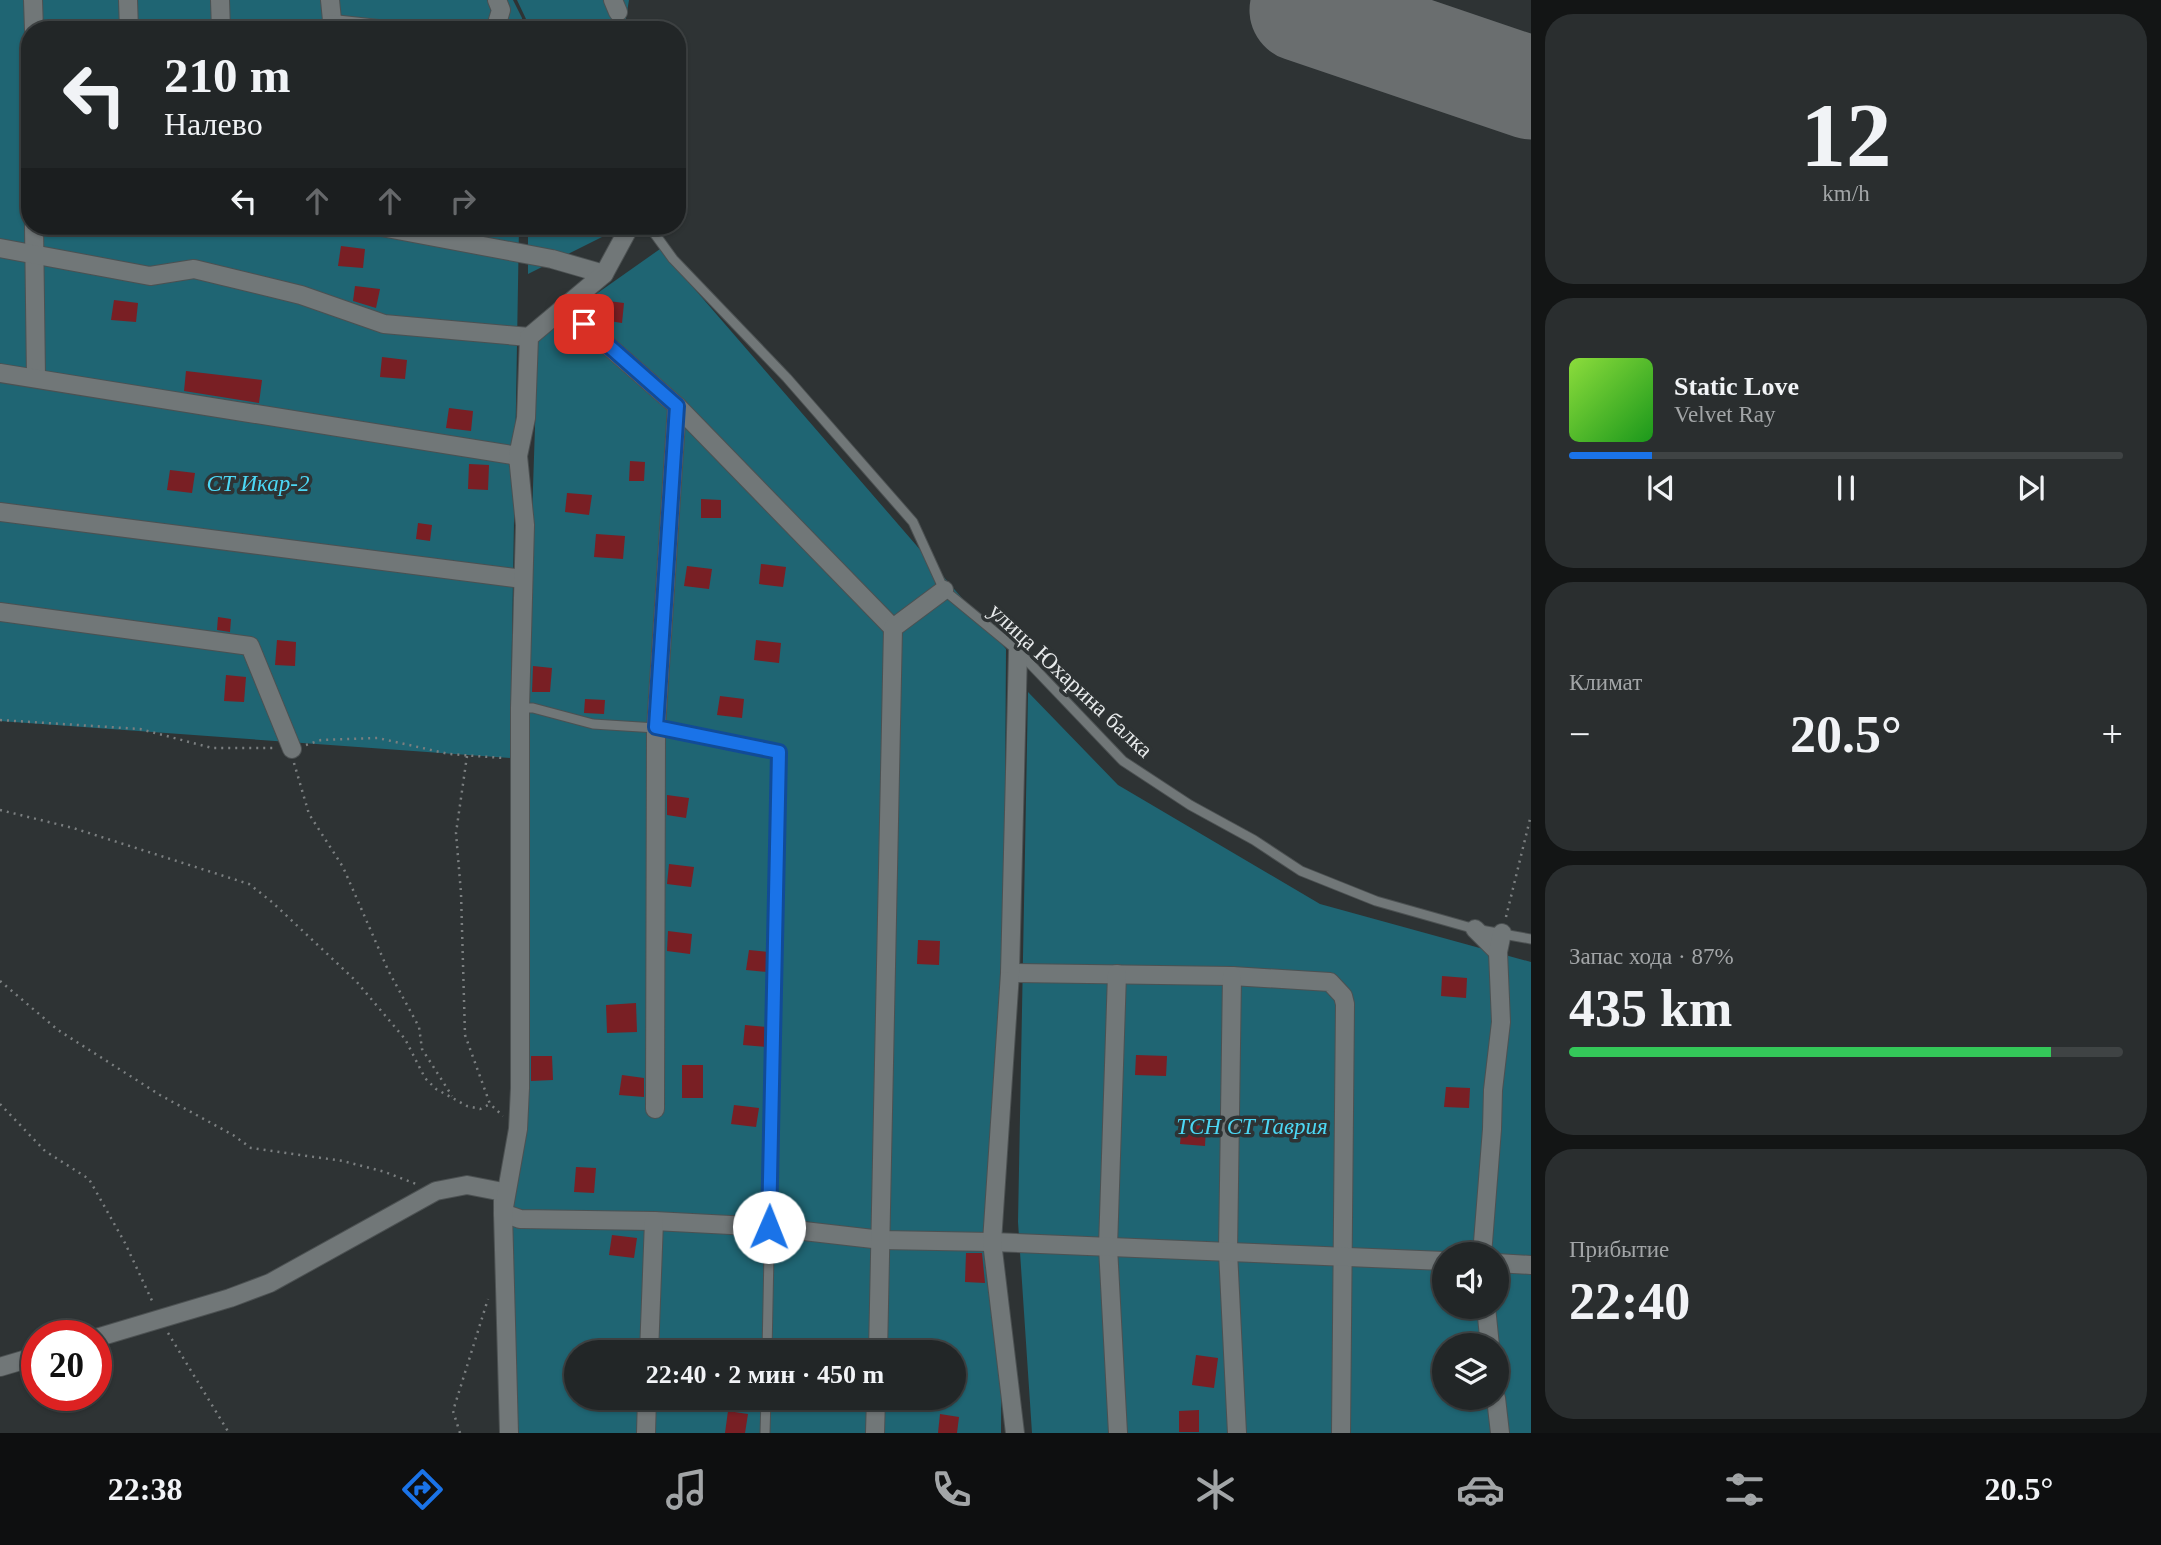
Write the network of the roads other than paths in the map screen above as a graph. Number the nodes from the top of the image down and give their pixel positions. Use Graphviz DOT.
graph roads {
  1 [pos="33,0"];
  2 [pos="128,0"];
  3 [pos="220,0"];
  4 [pos="330,0"];
  5 [pos="498,0"];
  6 [pos="34,21"];
  7 [pos="129,21"];
  8 [pos="221,21"];
  9 [pos="332,21"];
  10 [pos="498,21"];
  11 [pos="34,235"];
  12 [pos="424,235"];
  13 [pos="626,235"];
  14 [pos="656,235"];
  15 [pos="0,248"];
  16 [pos="33,254"];
  17 [pos="604,274"];
  18 [pos="565,308"];
  19 [pos="529,337"];
  20 [pos="0,373"];
  21 [pos="36,378"];
  22 [pos="677,406"];
  23 [pos="518,456"];
  24 [pos="0,512"];
  25 [pos="523,579"];
  26 [pos="944,590"];
  27 [pos="0,612"];
  28 [pos="893,628"];
  29 [pos="1018,651"];
  30 [pos="520,708"];
  31 [pos="656,727"];
  32 [pos="292,749"];
  33 [pos="1475,929"];
  34 [pos="1502,933"];
  35 [pos="1531,939"];
  36 [pos="1497,952"];
  37 [pos="1010,973"];
  38 [pos="1117,974"];
  39 [pos="1232,976"];
  40 [pos="655,1109"];
  41 [pos="503,1213"];
  42 [pos="654,1221"];
  43 [pos="769,1227"];
  44 [pos="882,1240"];
  45 [pos="992,1242"];
  46 [pos="1483,1242"];
  47 [pos="1108,1247"];
  48 [pos="1228,1252"];
  49 [pos="1341,1256"];
  50 [pos="1432,1260"];
  51 [pos="1509,1264"];
  52 [pos="1531,1265"];
  53 [pos="112,1333"];
  54 [pos="649,1340"];
  55 [pos="767,1340"];
  56 [pos="878,1340"];
  57 [pos="21,1361"];
  58 [pos="0,1367"];
  59 [pos="647,1410"];
  60 [pos="766,1410"];
  61 [pos="876,1410"];
  62 [pos="1497,1410"];
  63 [pos="509,1433"];
  64 [pos="646,1433"];
  65 [pos="765,1433"];
  66 [pos="875,1433"];
  67 [pos="1015,1433"];
  68 [pos="1118,1433"];
  69 [pos="1237,1433"];
  70 [pos="1341,1433"];
  71 [pos="1500,1433"];
  1 -- 6 [label="street"];
  2 -- 7 [label="street"];
  3 -- 8 [label="street"];
  4 -- 9 [label="street"];
  5 -- 10 [label="street"];
  11 -- 16 [label="street"];
  12 -- 17 [label="street"];
  13 -- 17 [label="street"];
  14 -- 26 [label="lane, улица Юхарина балка"];
  15 -- 16 [label="street"];
  16 -- 19 [label="street"];
  16 -- 21 [label="street"];
  17 -- 18 [label="street"];
  18 -- 19 [label="street"];
  18 -- 22 [label="street"];
  19 -- 23 [label="street"];
  20 -- 21 [label="street"];
  21 -- 23 [label="street"];
  22 -- 28 [label="street"];
  22 -- 31 [label="street"];
  23 -- 25 [label="street"];
  24 -- 25 [label="street"];
  25 -- 30 [label="street"];
  26 -- 28 [label="street"];
  26 -- 29 [label="lane, улица Юхарина балка"];
  27 -- 32 [label="street"];
  28 -- 44 [label="street"];
  29 -- 33 [label="lane, улица Юхарина балка"];
  29 -- 37 [label="street"];
  30 -- 31 [label="lane"];
  30 -- 41 [label="street"];
  31 -- 40 [label="street"];
  31 -- 43 [label="lane"];
  33 -- 34 [label="lane, улица Юхарина балка"];
  33 -- 36 [label="street"];
  34 -- 35 [label="lane, улица Юхарина балка"];
  34 -- 36 [label="street"];
  36 -- 46 [label="street"];
  37 -- 38 [label="street"];
  37 -- 45 [label="street"];
  38 -- 39 [label="street"];
  38 -- 47 [label="street"];
  39 -- 48 [label="street"];
  39 -- 49 [label="street"];
  41 -- 42 [label="street"];
  41 -- 53 [label="street"];
  41 -- 63 [label="street"];
  42 -- 43 [label="street"];
  42 -- 54 [label="street"];
  43 -- 44 [label="street"];
  43 -- 55 [label="lane"];
  44 -- 45 [label="street"];
  44 -- 56 [label="street"];
  45 -- 47 [label="street"];
  45 -- 67 [label="street"];
  47 -- 48 [label="street"];
  47 -- 68 [label="street"];
  48 -- 49 [label="street"];
  48 -- 69 [label="street"];
  49 -- 50 [label="street"];
  49 -- 70 [label="street"];
  51 -- 52 [label="street"];
  57 -- 58 [label="street"];
  59 -- 64 [label="street"];
  60 -- 65 [label="lane"];
  61 -- 66 [label="street"];
  62 -- 71 [label="street"];
}
